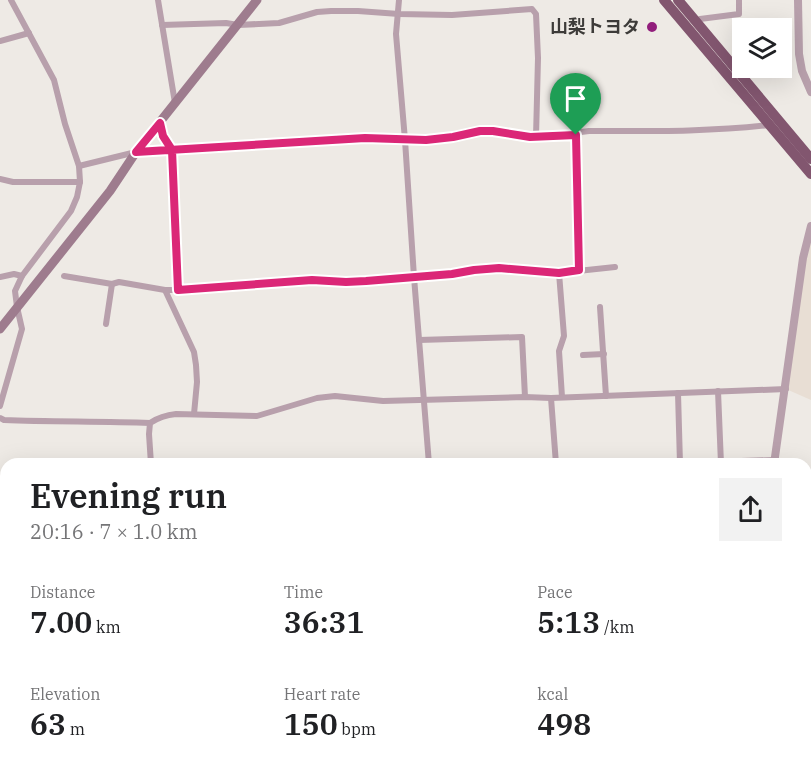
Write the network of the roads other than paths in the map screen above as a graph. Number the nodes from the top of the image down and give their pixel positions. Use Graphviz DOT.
graph roads {
  1 [pos="11,0"];
  2 [pos="158,0"];
  3 [pos="257,0"];
  4 [pos="399,0"];
  5 [pos="664,0"];
  6 [pos="678,0"];
  7 [pos="739,0"];
  8 [pos="798,0"];
  9 [pos="399,14"];
  10 [pos="696,22"];
  11 [pos="162,25"];
  12 [pos="238,25"];
  13 [pos="29,33"];
  14 [pos="0,41"];
  15 [pos="811,92"];
  16 [pos="176,103"];
  17 [pos="160,123"];
  18 [pos="769,124"];
  19 [pos="576,135"];
  20 [pos="536,137"];
  21 [pos="405,140"];
  22 [pos="172,150"];
  23 [pos="136,152"];
  24 [pos="811,159"];
  25 [pos="79,166"];
  26 [pos="811,174"];
  27 [pos="0,178"];
  28 [pos="80,182"];
  29 [pos="811,226"];
  30 [pos="615,267"];
  31 [pos="579,270"];
  32 [pos="559,273"];
  33 [pos="22,276"];
  34 [pos="64,276"];
  35 [pos="0,277"];
  36 [pos="414,277"];
  37 [pos="112,284"];
  38 [pos="165,290"];
  39 [pos="178,290"];
  40 [pos="17,307"];
  41 [pos="600,307"];
  42 [pos="106,324"];
  43 [pos="0,329"];
  44 [pos="418,340"];
  45 [pos="603,354"];
  46 [pos="583,355"];
  47 [pos="786,389"];
  48 [pos="718,391"];
  49 [pos="678,393"];
  50 [pos="606,396"];
  51 [pos="525,397"];
  52 [pos="562,397"];
  53 [pos="551,398"];
  54 [pos="423,400"];
  55 [pos="0,406"];
  56 [pos="194,414"];
  57 [pos="0,418"];
  58 [pos="150,423"];
  59 [pos="151,458"];
  60 [pos="428,458"];
  61 [pos="556,458"];
  62 [pos="680,458"];
  63 [pos="720,458"];
  64 [pos="776,458"];
  1 -- 13 [label="street"];
  2 -- 11 [label="street"];
  3 -- 12 [label="main road"];
  4 -- 9 [label="street"];
  5 -- 18 [label="highway"];
  6 -- 10 [label="highway"];
  7 -- 10 [label="street"];
  8 -- 15 [label="street"];
  9 -- 12 [label="street"];
  9 -- 20 [label="street"];
  9 -- 21 [label="street"];
  10 -- 24 [label="highway"];
  11 -- 12 [label="street"];
  11 -- 16 [label="street"];
  12 -- 16 [label="main road"];
  13 -- 14 [label="street"];
  13 -- 25 [label="street"];
  16 -- 17 [label="main road"];
  17 -- 22 [label="street"];
  17 -- 23 [label="main road"];
  18 -- 19 [label="street"];
  18 -- 26 [label="highway"];
  19 -- 20 [label="street"];
  19 -- 31 [label="street"];
  20 -- 21 [label="street"];
  21 -- 22 [label="street"];
  21 -- 36 [label="street"];
  22 -- 23 [label="street"];
  22 -- 39 [label="street"];
  23 -- 25 [label="street"];
  23 -- 40 [label="main road"];
  25 -- 28 [label="street"];
  27 -- 28 [label="street"];
  28 -- 33 [label="street"];
  29 -- 47 [label="street"];
  30 -- 31 [label="street"];
  31 -- 32 [label="street"];
  32 -- 36 [label="street"];
  32 -- 52 [label="street"];
  33 -- 35 [label="street"];
  33 -- 40 [label="street"];
  34 -- 37 [label="street"];
  36 -- 39 [label="street"];
  36 -- 44 [label="street"];
  37 -- 38 [label="street"];
  37 -- 42 [label="street"];
  38 -- 39 [label="street"];
  38 -- 56 [label="street"];
  40 -- 43 [label="main road"];
  40 -- 55 [label="street"];
  41 -- 45 [label="street"];
  44 -- 51 [label="street"];
  44 -- 54 [label="street"];
  45 -- 46 [label="street"];
  45 -- 50 [label="street"];
  47 -- 48 [label="street"];
  47 -- 64 [label="street"];
  48 -- 49 [label="street"];
  48 -- 63 [label="street"];
  49 -- 50 [label="street"];
  49 -- 62 [label="street"];
  50 -- 52 [label="street"];
  51 -- 53 [label="street"];
  51 -- 54 [label="street"];
  52 -- 53 [label="street"];
  53 -- 61 [label="street"];
  54 -- 56 [label="street"];
  54 -- 60 [label="street"];
  56 -- 58 [label="street"];
  57 -- 58 [label="street"];
  58 -- 59 [label="street"];
}
